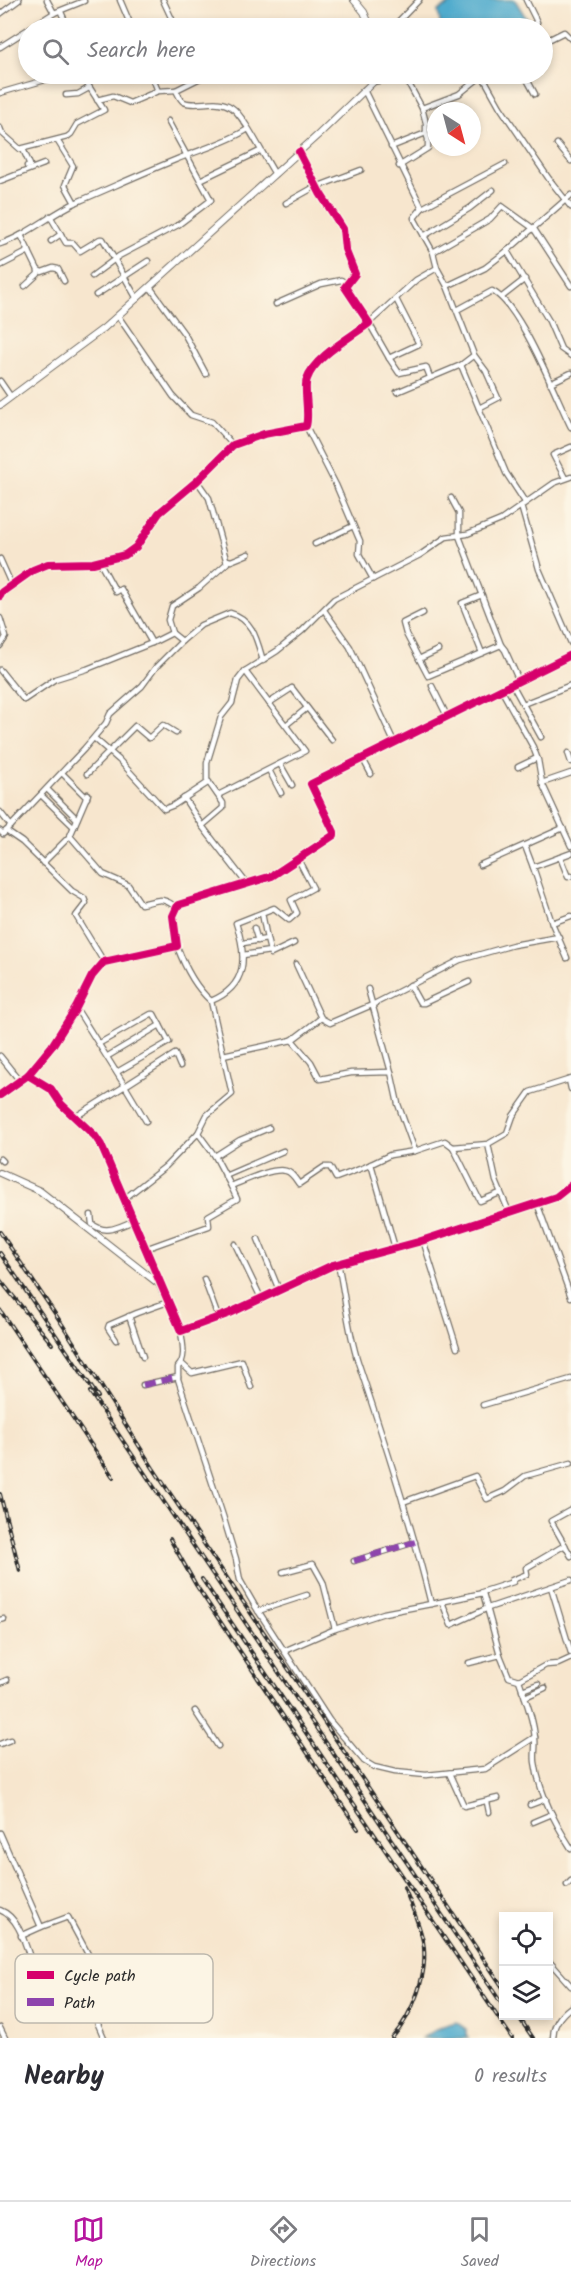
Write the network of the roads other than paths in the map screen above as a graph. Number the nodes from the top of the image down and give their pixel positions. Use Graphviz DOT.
graph roads {
  1 [pos="19,0"];
  2 [pos="47,0"];
  3 [pos="129,0"];
  4 [pos="163,0"];
  5 [pos="354,0"];
  6 [pos="419,0"];
  7 [pos="526,0"];
  8 [pos="84,1"];
  9 [pos="121,1"];
  10 [pos="61,12"];
  11 [pos="54,13"];
  12 [pos="0,14"];
  13 [pos="46,18"];
  14 [pos="64,18"];
  15 [pos="128,18"];
  16 [pos="171,18"];
  17 [pos="367,18"];
  18 [pos="402,18"];
  19 [pos="535,18"];
  20 [pos="18,36"];
  21 [pos="553,38"];
  22 [pos="571,39"];
  23 [pos="0,47"];
  24 [pos="31,84"];
  25 [pos="87,84"];
  26 [pos="155,84"];
  27 [pos="188,84"];
  28 [pos="371,84"];
  29 [pos="409,84"];
  30 [pos="471,84"];
  31 [pos="488,84"];
  32 [pos="530,84"];
  33 [pos="89,88"];
  34 [pos="176,90"];
  35 [pos="364,90"];
  36 [pos="158,92"];
  37 [pos="0,93"];
  38 [pos="535,94"];
  39 [pos="66,95"];
  40 [pos="97,100"];
  41 [pos="422,108"];
  42 [pos="168,121"];
  43 [pos="0,128"];
  44 [pos="248,129"];
  45 [pos="426,133"];
  46 [pos="57,141"];
  47 [pos="557,144"];
  48 [pos="391,147"];
  49 [pos="23,149"];
  50 [pos="260,151"];
  51 [pos="298,152"];
  52 [pos="187,157"];
  53 [pos="571,161"];
  54 [pos="44,164"];
  55 [pos="505,164"];
  56 [pos="399,166"];
  57 [pos="361,170"];
  58 [pos="26,171"];
  59 [pos="274,174"];
  60 [pos="200,180"];
  61 [pos="0,181"];
  62 [pos="318,188"];
  63 [pos="493,190"];
  64 [pos="571,195"];
  65 [pos="566,200"];
  66 [pos="75,203"];
  67 [pos="286,203"];
  68 [pos="571,207"];
  69 [pos="422,208"];
  70 [pos="50,216"];
  71 [pos="534,229"];
  72 [pos="61,234"];
  73 [pos="21,235"];
  74 [pos="424,236"];
  75 [pos="51,241"];
  76 [pos="0,244"];
  77 [pos="29,251"];
  78 [pos="507,251"];
  79 [pos="433,252"];
  80 [pos="115,261"];
  81 [pos="148,261"];
  82 [pos="0,266"];
  83 [pos="437,268"];
  84 [pos="38,270"];
  85 [pos="92,276"];
  86 [pos="124,276"];
  87 [pos="525,279"];
  88 [pos="64,281"];
  89 [pos="346,283"];
  90 [pos="25,286"];
  91 [pos="447,286"];
  92 [pos="571,286"];
  93 [pos="150,287"];
  94 [pos="96,295"];
  95 [pos="502,297"];
  96 [pos="137,299"];
  97 [pos="396,300"];
  98 [pos="276,304"];
  99 [pos="457,310"];
  100 [pos="118,316"];
  101 [pos="369,323"];
  102 [pos="474,355"];
  103 [pos="571,356"];
  104 [pos="389,358"];
  105 [pos="461,365"];
  106 [pos="571,373"];
  107 [pos="206,374"];
  108 [pos="430,377"];
  109 [pos="0,381"];
  110 [pos="550,383"];
  111 [pos="397,392"];
  112 [pos="11,397"];
  113 [pos="0,405"];
  114 [pos="479,408"];
  115 [pos="571,409"];
  116 [pos="564,412"];
  117 [pos="306,426"];
  118 [pos="571,428"];
  119 [pos="233,445"];
  120 [pos="571,447"];
  121 [pos="571,477"];
  122 [pos="565,478"];
  123 [pos="197,481"];
  124 [pos="451,498"];
  125 [pos="523,504"];
  126 [pos="353,526"];
  127 [pos="459,536"];
  128 [pos="315,544"];
  129 [pos="248,554"];
  130 [pos="0,560"];
  131 [pos="228,560"];
  132 [pos="99,561"];
  133 [pos="373,579"];
  134 [pos="12,586"];
  135 [pos="482,595"];
  136 [pos="0,596"];
  137 [pos="324,610"];
  138 [pos="423,613"];
  139 [pos="0,618"];
  140 [pos="172,633"];
  141 [pos="182,641"];
  142 [pos="152,643"];
  143 [pos="571,643"];
  144 [pos="501,645"];
  145 [pos="0,646"];
  146 [pos="438,650"];
  147 [pos="482,653"];
  148 [pos="571,656"];
  149 [pos="419,658"];
  150 [pos="263,661"];
  151 [pos="0,670"];
  152 [pos="245,671"];
  153 [pos="519,681"];
  154 [pos="512,684"];
  155 [pos="432,686"];
  156 [pos="571,686"];
  157 [pos="501,689"];
  158 [pos="269,703"];
  159 [pos="524,704"];
  160 [pos="308,708"];
  161 [pos="447,716"];
  162 [pos="286,725"];
  163 [pos="176,733"];
  164 [pos="541,736"];
  165 [pos="94,738"];
  166 [pos="332,740"];
  167 [pos="394,742"];
  168 [pos="109,751"];
  169 [pos="568,753"];
  170 [pos="537,758"];
  171 [pos="363,759"];
  172 [pos="571,762"];
  173 [pos="280,764"];
  174 [pos="518,767"];
  175 [pos="269,770"];
  176 [pos="62,772"];
  177 [pos="571,773"];
  178 [pos="87,774"];
  179 [pos="371,774"];
  180 [pos="208,782"];
  181 [pos="542,783"];
  182 [pos="292,785"];
  183 [pos="46,789"];
  184 [pos="281,793"];
  185 [pos="41,795"];
  186 [pos="218,795"];
  187 [pos="184,798"];
  188 [pos="0,812"];
  189 [pos="77,819"];
  190 [pos="11,826"];
  191 [pos="202,826"];
  192 [pos="74,827"];
  193 [pos="563,828"];
  194 [pos="3,831"];
  195 [pos="70,836"];
  196 [pos="525,846"];
  197 [pos="571,846"];
  198 [pos="571,853"];
  199 [pos="560,857"];
  200 [pos="298,859"];
  201 [pos="43,863"];
  202 [pos="480,865"];
  203 [pos="533,867"];
  204 [pos="571,876"];
  205 [pos="247,884"];
  206 [pos="177,908"];
  207 [pos="262,913"];
  208 [pos="571,916"];
  209 [pos="552,923"];
  210 [pos="254,928"];
  211 [pos="559,937"];
  212 [pos="267,939"];
  213 [pos="258,941"];
  214 [pos="294,942"];
  215 [pos="243,944"];
  216 [pos="177,946"];
  217 [pos="270,951"];
  218 [pos="243,955"];
  219 [pos="567,958"];
  220 [pos="104,962"];
  221 [pos="296,964"];
  222 [pos="469,982"];
  223 [pos="410,985"];
  224 [pos="368,989"];
  225 [pos="211,1001"];
  226 [pos="372,1005"];
  227 [pos="76,1008"];
  228 [pos="321,1018"];
  229 [pos="160,1025"];
  230 [pos="292,1040"];
  231 [pos="169,1042"];
  232 [pos="100,1043"];
  233 [pos="175,1054"];
  234 [pos="223,1055"];
  235 [pos="0,1056"];
  236 [pos="108,1056"];
  237 [pos="180,1066"];
  238 [pos="117,1072"];
  239 [pos="391,1072"];
  240 [pos="28,1075"];
  241 [pos="570,1079"];
  242 [pos="20,1081"];
  243 [pos="125,1086"];
  244 [pos="571,1089"];
  245 [pos="0,1095"];
  246 [pos="75,1117"];
  247 [pos="146,1121"];
  248 [pos="269,1128"];
  249 [pos="198,1133"];
  250 [pos="488,1144"];
  251 [pos="453,1147"];
  252 [pos="283,1151"];
  253 [pos="415,1151"];
  254 [pos="215,1156"];
  255 [pos="371,1164"];
  256 [pos="0,1173"];
  257 [pos="225,1176"];
  258 [pos="571,1185"];
  259 [pos="231,1186"];
  260 [pos="500,1193"];
  261 [pos="124,1199"];
  262 [pos="537,1203"];
  263 [pos="509,1212"];
  264 [pos="91,1215"];
  265 [pos="133,1221"];
  266 [pos="258,1239"];
  267 [pos="423,1240"];
  268 [pos="235,1244"];
  269 [pos="395,1248"];
  270 [pos="145,1249"];
  271 [pos="338,1263"];
  272 [pos="204,1279"];
  273 [pos="159,1284"];
  274 [pos="279,1290"];
  275 [pos="571,1297"];
  276 [pos="261,1298"];
  277 [pos="168,1302"];
  278 [pos="129,1316"];
  279 [pos="218,1317"];
  280 [pos="181,1331"];
  281 [pos="116,1340"];
  282 [pos="457,1348"];
  283 [pos="143,1357"];
  284 [pos="182,1364"];
  285 [pos="178,1377"];
  286 [pos="571,1379"];
  287 [pos="143,1385"];
  288 [pos="251,1387"];
  289 [pos="483,1405"];
  290 [pos="571,1464"];
  291 [pos="403,1502"];
  292 [pos="571,1510"];
  293 [pos="416,1542"];
  294 [pos="565,1545"];
  295 [pos="571,1556"];
  296 [pos="354,1561"];
  297 [pos="283,1572"];
  298 [pos="571,1580"];
  299 [pos="551,1587"];
  300 [pos="479,1593"];
  301 [pos="307,1595"];
  302 [pos="442,1602"];
  303 [pos="431,1604"];
  304 [pos="488,1608"];
  305 [pos="258,1611"];
  306 [pos="335,1629"];
  307 [pos="284,1651"];
  308 [pos="571,1653"];
  309 [pos="500,1654"];
  310 [pos="571,1658"];
  311 [pos="468,1664"];
  312 [pos="7,1680"];
  313 [pos="519,1680"];
  314 [pos="0,1683"];
  315 [pos="538,1684"];
  316 [pos="545,1688"];
  317 [pos="522,1690"];
  318 [pos="525,1697"];
  319 [pos="195,1711"];
  320 [pos="535,1737"];
  321 [pos="10,1740"];
  322 [pos="0,1744"];
  323 [pos="218,1746"];
  324 [pos="449,1773"];
  325 [pos="498,1798"];
  326 [pos="546,1799"];
  327 [pos="487,1802"];
  328 [pos="530,1805"];
  329 [pos="489,1812"];
  330 [pos="552,1814"];
  331 [pos="532,1822"];
  332 [pos="0,1833"];
  333 [pos="2,1845"];
  334 [pos="571,1848"];
  335 [pos="0,1910"];
  336 [pos="41,1927"];
  337 [pos="21,1936"];
  338 [pos="28,1954"];
  339 [pos="88,1954"];
  340 [pos="553,1965"];
  341 [pos="571,1986"];
  342 [pos="571,2007"];
  343 [pos="98,2023"];
  344 [pos="0,2028"];
  345 [pos="4,2038"];
  346 [pos="104,2038"];
  347 [pos="553,2038"];
  1 -- 12 [label="street"];
  2 -- 11 [label="street"];
  3 -- 9 [label="street"];
  4 -- 16 [label="street"];
  5 -- 17 [label="street"];
  6 -- 18 [label="street"];
  7 -- 19 [label="street"];
  8 -- 10 [label="street"];
  9 -- 15 [label="street"];
  10 -- 11 [label="street"];
  10 -- 14 [label="street"];
  11 -- 13 [label="street"];
  20 -- 23 [label="street"];
  21 -- 22 [label="street"];
  24 -- 37 [label="street"];
  25 -- 33 [label="street"];
  26 -- 36 [label="street"];
  27 -- 34 [label="street"];
  28 -- 35 [label="street"];
  29 -- 41 [label="street"];
  30 -- 41 [label="street"];
  31 -- 65 [label="street"];
  32 -- 38 [label="street"];
  33 -- 39 [label="street"];
  33 -- 40 [label="street"];
  34 -- 36 [label="street"];
  34 -- 44 [label="street"];
  35 -- 48 [label="street"];
  35 -- 51 [label="street"];
  36 -- 40 [label="street"];
  40 -- 46 [label="street"];
  41 -- 45 [label="street"];
  42 -- 52 [label="street"];
  43 -- 49 [label="street"];
  44 -- 50 [label="street"];
  44 -- 52 [label="street"];
  45 -- 48 [label="street"];
  45 -- 56 [label="street"];
  46 -- 49 [label="street"];
  46 -- 66 [label="street"];
  47 -- 53 [label="street"];
  48 -- 56 [label="street"];
  49 -- 58 [label="street"];
  50 -- 59 [label="street"];
  50 -- 60 [label="street"];
  51 -- 59 [label="street"];
  51 -- 62 [label="street"];
  52 -- 60 [label="street"];
  52 -- 66 [label="street"];
  54 -- 58 [label="street"];
  55 -- 69 [label="street"];
  56 -- 69 [label="street"];
  57 -- 62 [label="street"];
  58 -- 61 [label="street"];
  59 -- 93 [label="street"];
  60 -- 80 [label="street"];
  62 -- 67 [label="street"];
  62 -- 89 [label="street"];
  63 -- 74 [label="street"];
  64 -- 65 [label="street"];
  65 -- 68 [label="street"];
  65 -- 71 [label="street"];
  66 -- 70 [label="street"];
  69 -- 74 [label="street"];
  70 -- 72 [label="street"];
  70 -- 73 [label="street"];
  71 -- 78 [label="street"];
  71 -- 79 [label="street"];
  71 -- 92 [label="street"];
  72 -- 75 [label="street"];
  72 -- 80 [label="street"];
  73 -- 76 [label="street"];
  73 -- 77 [label="street"];
  74 -- 79 [label="street"];
  77 -- 82 [label="street"];
  77 -- 84 [label="street"];
  78 -- 87 [label="street"];
  78 -- 91 [label="street"];
  79 -- 83 [label="street"];
  80 -- 85 [label="street"];
  80 -- 86 [label="street"];
  81 -- 86 [label="street"];
  83 -- 91 [label="street"];
  83 -- 97 [label="street"];
  84 -- 88 [label="street"];
  84 -- 90 [label="street"];
  86 -- 94 [label="street"];
  86 -- 96 [label="street"];
  87 -- 95 [label="street"];
  87 -- 103 [label="street"];
  89 -- 98 [label="street"];
  89 -- 101 [label="street"];
  91 -- 99 [label="street"];
  93 -- 96 [label="street"];
  93 -- 107 [label="street"];
  95 -- 99 [label="street"];
  95 -- 110 [label="street"];
  96 -- 100 [label="street"];
  97 -- 101 [label="street"];
  97 -- 104 [label="street"];
  99 -- 102 [label="street"];
  100 -- 112 [label="street"];
  100 -- 119 [label="street"];
  101 -- 104 [label="street"];
  101 -- 117 [label="street"];
  102 -- 105 [label="street"];
  102 -- 114 [label="street"];
  104 -- 108 [label="street"];
  105 -- 108 [label="street"];
  105 -- 114 [label="street"];
  106 -- 110 [label="street"];
  108 -- 111 [label="street"];
  109 -- 112 [label="street"];
  110 -- 116 [label="street"];
  112 -- 113 [label="street"];
  114 -- 125 [label="street"];
  115 -- 116 [label="street"];
  116 -- 118 [label="street"];
  117 -- 119 [label="street"];
  117 -- 126 [label="street"];
  119 -- 123 [label="street"];
  120 -- 122 [label="street"];
  121 -- 122 [label="street"];
  122 -- 125 [label="street"];
  123 -- 131 [label="street"];
  123 -- 132 [label="street"];
  124 -- 127 [label="street"];
  125 -- 127 [label="street"];
  125 -- 143 [label="street"];
  126 -- 128 [label="street"];
  126 -- 133 [label="street"];
  127 -- 133 [label="street"];
  127 -- 135 [label="street"];
  129 -- 131 [label="street"];
  130 -- 134 [label="street"];
  131 -- 140 [label="street"];
  132 -- 134 [label="street"];
  132 -- 142 [label="street"];
  133 -- 137 [label="street"];
  134 -- 136 [label="street"];
  135 -- 144 [label="street"];
  135 -- 147 [label="street"];
  137 -- 150 [label="street"];
  137 -- 167 [label="street"];
  138 -- 149 [label="street"];
  139 -- 145 [label="street"];
  140 -- 141 [label="street"];
  140 -- 142 [label="street"];
  141 -- 150 [label="street"];
  141 -- 165 [label="street"];
  142 -- 151 [label="street"];
  144 -- 147 [label="street"];
  144 -- 153 [label="street"];
  146 -- 149 [label="street"];
  147 -- 149 [label="street"];
  148 -- 153 [label="street"];
  150 -- 152 [label="street"];
  152 -- 158 [label="street"];
  152 -- 180 [label="street"];
  153 -- 154 [label="street"];
  154 -- 157 [label="street"];
  154 -- 159 [label="street"];
  155 -- 161 [label="street"];
  156 -- 159 [label="street"];
  157 -- 161 [label="street"];
  157 -- 170 [label="street"];
  158 -- 160 [label="street"];
  158 -- 162 [label="street"];
  159 -- 164 [label="street"];
  160 -- 162 [label="street"];
  160 -- 166 [label="street"];
  161 -- 167 [label="street"];
  162 -- 173 [label="street"];
  163 -- 168 [label="street"];
  165 -- 168 [label="street"];
  165 -- 176 [label="street"];
  167 -- 171 [label="street"];
  168 -- 178 [label="street"];
  168 -- 187 [label="street"];
  169 -- 172 [label="street"];
  170 -- 174 [label="street"];
  170 -- 181 [label="street"];
  171 -- 179 [label="street"];
  171 -- 200 [label="street"];
  173 -- 175 [label="street"];
  173 -- 182 [label="street"];
  175 -- 184 [label="street"];
  175 -- 186 [label="street"];
  176 -- 183 [label="street"];
  176 -- 189 [label="street"];
  177 -- 181 [label="street"];
  180 -- 186 [label="street"];
  180 -- 187 [label="street"];
  181 -- 193 [label="street"];
  183 -- 185 [label="street"];
  183 -- 189 [label="street"];
  185 -- 190 [label="street"];
  185 -- 192 [label="street"];
  186 -- 191 [label="street"];
  187 -- 191 [label="street"];
  188 -- 190 [label="street"];
  189 -- 192 [label="street"];
  190 -- 194 [label="street"];
  191 -- 205 [label="street"];
  192 -- 195 [label="street"];
  193 -- 196 [label="street"];
  193 -- 197 [label="street"];
  194 -- 201 [label="street"];
  195 -- 201 [label="street"];
  195 -- 206 [label="street"];
  196 -- 202 [label="street"];
  196 -- 203 [label="street"];
  198 -- 199 [label="street"];
  199 -- 203 [label="street"];
  199 -- 204 [label="street"];
  200 -- 205 [label="street"];
  200 -- 207 [label="street"];
  201 -- 220 [label="street"];
  203 -- 209 [label="street"];
  205 -- 206 [label="street"];
  206 -- 216 [label="street"];
  207 -- 212 [label="street"];
  207 -- 215 [label="street"];
  208 -- 209 [label="street"];
  209 -- 211 [label="street"];
  210 -- 213 [label="street"];
  211 -- 219 [label="street"];
  211 -- 223 [label="street"];
  212 -- 213 [label="street"];
  212 -- 217 [label="street"];
  213 -- 215 [label="street"];
  214 -- 217 [label="street"];
  215 -- 218 [label="street"];
  216 -- 220 [label="street"];
  216 -- 225 [label="street"];
  217 -- 218 [label="street"];
  218 -- 225 [label="street"];
  220 -- 227 [label="street"];
  221 -- 228 [label="street"];
  222 -- 223 [label="street"];
  223 -- 226 [label="street"];
  224 -- 226 [label="street"];
  225 -- 234 [label="street"];
  226 -- 228 [label="street"];
  226 -- 239 [label="street"];
  227 -- 232 [label="street"];
  227 -- 240 [label="street"];
  228 -- 230 [label="street"];
  229 -- 231 [label="street"];
  229 -- 232 [label="street"];
  229 -- 236 [label="street"];
  230 -- 234 [label="street"];
  230 -- 239 [label="street"];
  231 -- 233 [label="street"];
  231 -- 238 [label="street"];
  232 -- 236 [label="street"];
  233 -- 237 [label="street"];
  233 -- 243 [label="street"];
  234 -- 249 [label="street"];
  235 -- 242 [label="street"];
  236 -- 238 [label="street"];
  238 -- 243 [label="street"];
  239 -- 253 [label="street"];
  240 -- 242 [label="street"];
  240 -- 246 [label="street"];
  241 -- 244 [label="street"];
  241 -- 250 [label="street"];
  242 -- 245 [label="street"];
  243 -- 246 [label="street"];
  243 -- 247 [label="street"];
  246 -- 261 [label="street"];
  248 -- 254 [label="street"];
  249 -- 254 [label="street"];
  249 -- 261 [label="street"];
  250 -- 251 [label="street"];
  250 -- 260 [label="street"];
  251 -- 253 [label="street"];
  251 -- 260 [label="street"];
  252 -- 257 [label="street"];
  253 -- 255 [label="street"];
  254 -- 257 [label="street"];
  255 -- 259 [label="street"];
  255 -- 269 [label="street"];
  256 -- 273 [label="street"];
  257 -- 259 [label="street"];
  258 -- 262 [label="street"];
  259 -- 270 [label="street"];
  260 -- 263 [label="street"];
  261 -- 265 [label="street"];
  262 -- 263 [label="street"];
  262 -- 275 [label="street"];
  263 -- 267 [label="street"];
  264 -- 265 [label="street"];
  265 -- 270 [label="street"];
  266 -- 274 [label="street"];
  267 -- 269 [label="street"];
  267 -- 282 [label="street"];
  268 -- 276 [label="street"];
  269 -- 271 [label="street"];
  270 -- 273 [label="street"];
  271 -- 274 [label="street"];
  271 -- 291 [label="street"];
  272 -- 279 [label="street"];
  273 -- 277 [label="street"];
  274 -- 276 [label="street"];
  276 -- 279 [label="street"];
  277 -- 278 [label="street"];
  277 -- 280 [label="street"];
  278 -- 281 [label="street"];
  278 -- 283 [label="street"];
  279 -- 280 [label="street"];
  280 -- 284 [label="street"];
  284 -- 285 [label="street"];
  284 -- 288 [label="street"];
  285 -- 287 [label="street"];
  285 -- 305 [label="street"];
  286 -- 289 [label="street"];
  290 -- 291 [label="street"];
  291 -- 293 [label="street"];
  292 -- 294 [label="street"];
  293 -- 296 [label="street"];
  293 -- 303 [label="street"];
  294 -- 295 [label="street"];
  294 -- 300 [label="street"];
  297 -- 306 [label="street"];
  298 -- 299 [label="street"];
  299 -- 304 [label="street"];
  299 -- 308 [label="street"];
  300 -- 302 [label="street"];
  300 -- 304 [label="street"];
  301 -- 305 [label="street"];
  302 -- 303 [label="street"];
  302 -- 304 [label="street"];
  303 -- 306 [label="street"];
  304 -- 309 [label="street"];
  305 -- 307 [label="street"];
  306 -- 307 [label="street"];
  307 -- 324 [label="street"];
  309 -- 311 [label="street"];
  309 -- 313 [label="street"];
  310 -- 313 [label="street"];
  312 -- 314 [label="street"];
  313 -- 317 [label="street"];
  315 -- 317 [label="street"];
  316 -- 318 [label="street"];
  317 -- 318 [label="street"];
  318 -- 320 [label="street"];
  319 -- 323 [label="street"];
  320 -- 324 [label="street"];
  320 -- 326 [label="street"];
  321 -- 322 [label="street"];
  324 -- 327 [label="street"];
  325 -- 327 [label="street"];
  326 -- 328 [label="street"];
  326 -- 330 [label="street"];
  327 -- 329 [label="street"];
  330 -- 331 [label="street"];
  330 -- 334 [label="street"];
  332 -- 333 [label="street"];
  333 -- 336 [label="street"];
  335 -- 337 [label="street"];
  336 -- 337 [label="street"];
  336 -- 339 [label="street"];
  337 -- 338 [label="street"];
  340 -- 341 [label="street"];
  342 -- 347 [label="street"];
  343 -- 346 [label="street"];
  344 -- 345 [label="street"];
}
